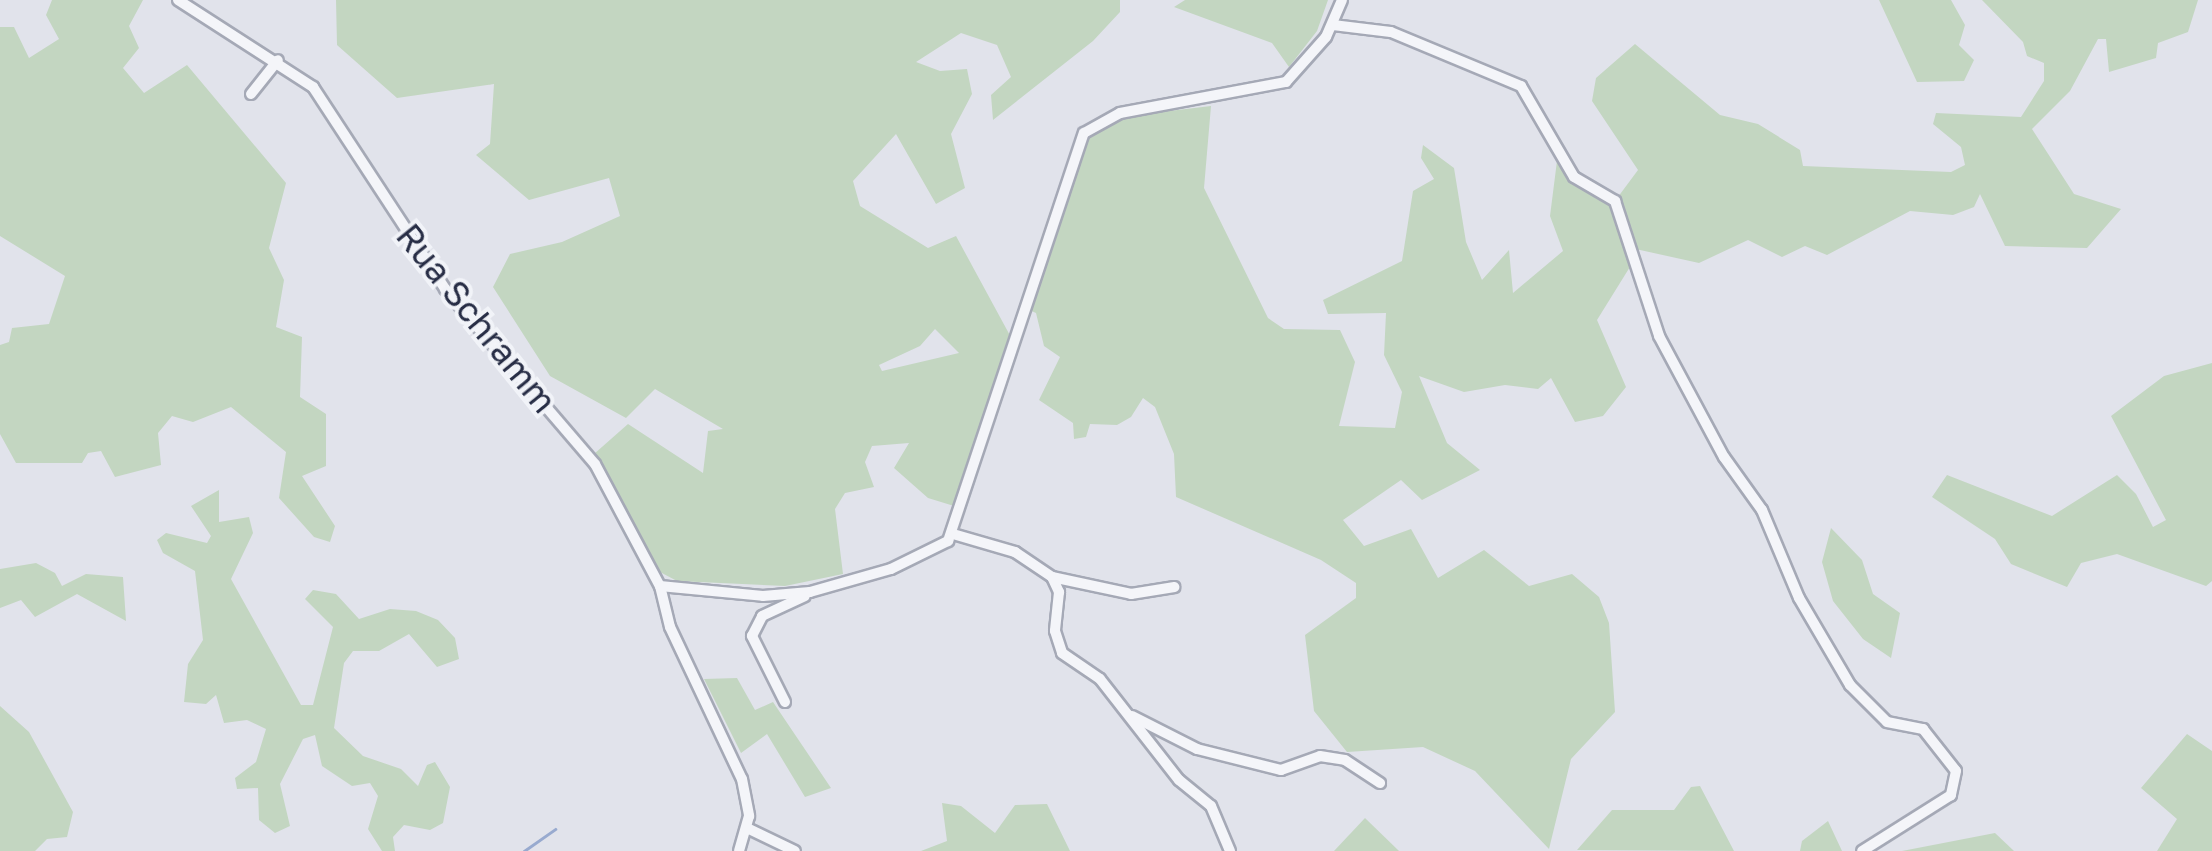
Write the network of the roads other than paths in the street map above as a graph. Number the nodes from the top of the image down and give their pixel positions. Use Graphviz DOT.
graph roads {
  1 [pos="178,0"];
  2 [pos="1342,0"];
  3 [pos="1333,24"];
  4 [pos="278,60"];
  5 [pos="251,94"];
  6 [pos="953,534"];
  7 [pos="1052,577"];
  8 [pos="660,586"];
  9 [pos="1174,587"];
  10 [pos="810,592"];
  11 [pos="785,702"];
  12 [pos="1131,716"];
  13 [pos="1380,783"];
  14 [pos="747,828"];
  15 [pos="739,851"];
  16 [pos="795,851"];
  17 [pos="1230,851"];
  18 [pos="1862,851"];
  1 -- 4 [label="street, Rua Schramm"];
  2 -- 3 [label="street"];
  3 -- 6 [label="street"];
  3 -- 18 [label="street"];
  4 -- 5 [label="street"];
  4 -- 8 [label="street, Rua Schramm"];
  6 -- 7 [label="street"];
  6 -- 10 [label="street"];
  7 -- 9 [label="street"];
  7 -- 12 [label="street"];
  8 -- 10 [label="street"];
  8 -- 14 [label="street, Rua Schramm"];
  10 -- 11 [label="street"];
  12 -- 13 [label="street"];
  12 -- 17 [label="street"];
  14 -- 15 [label="street"];
  14 -- 16 [label="street"];
}
